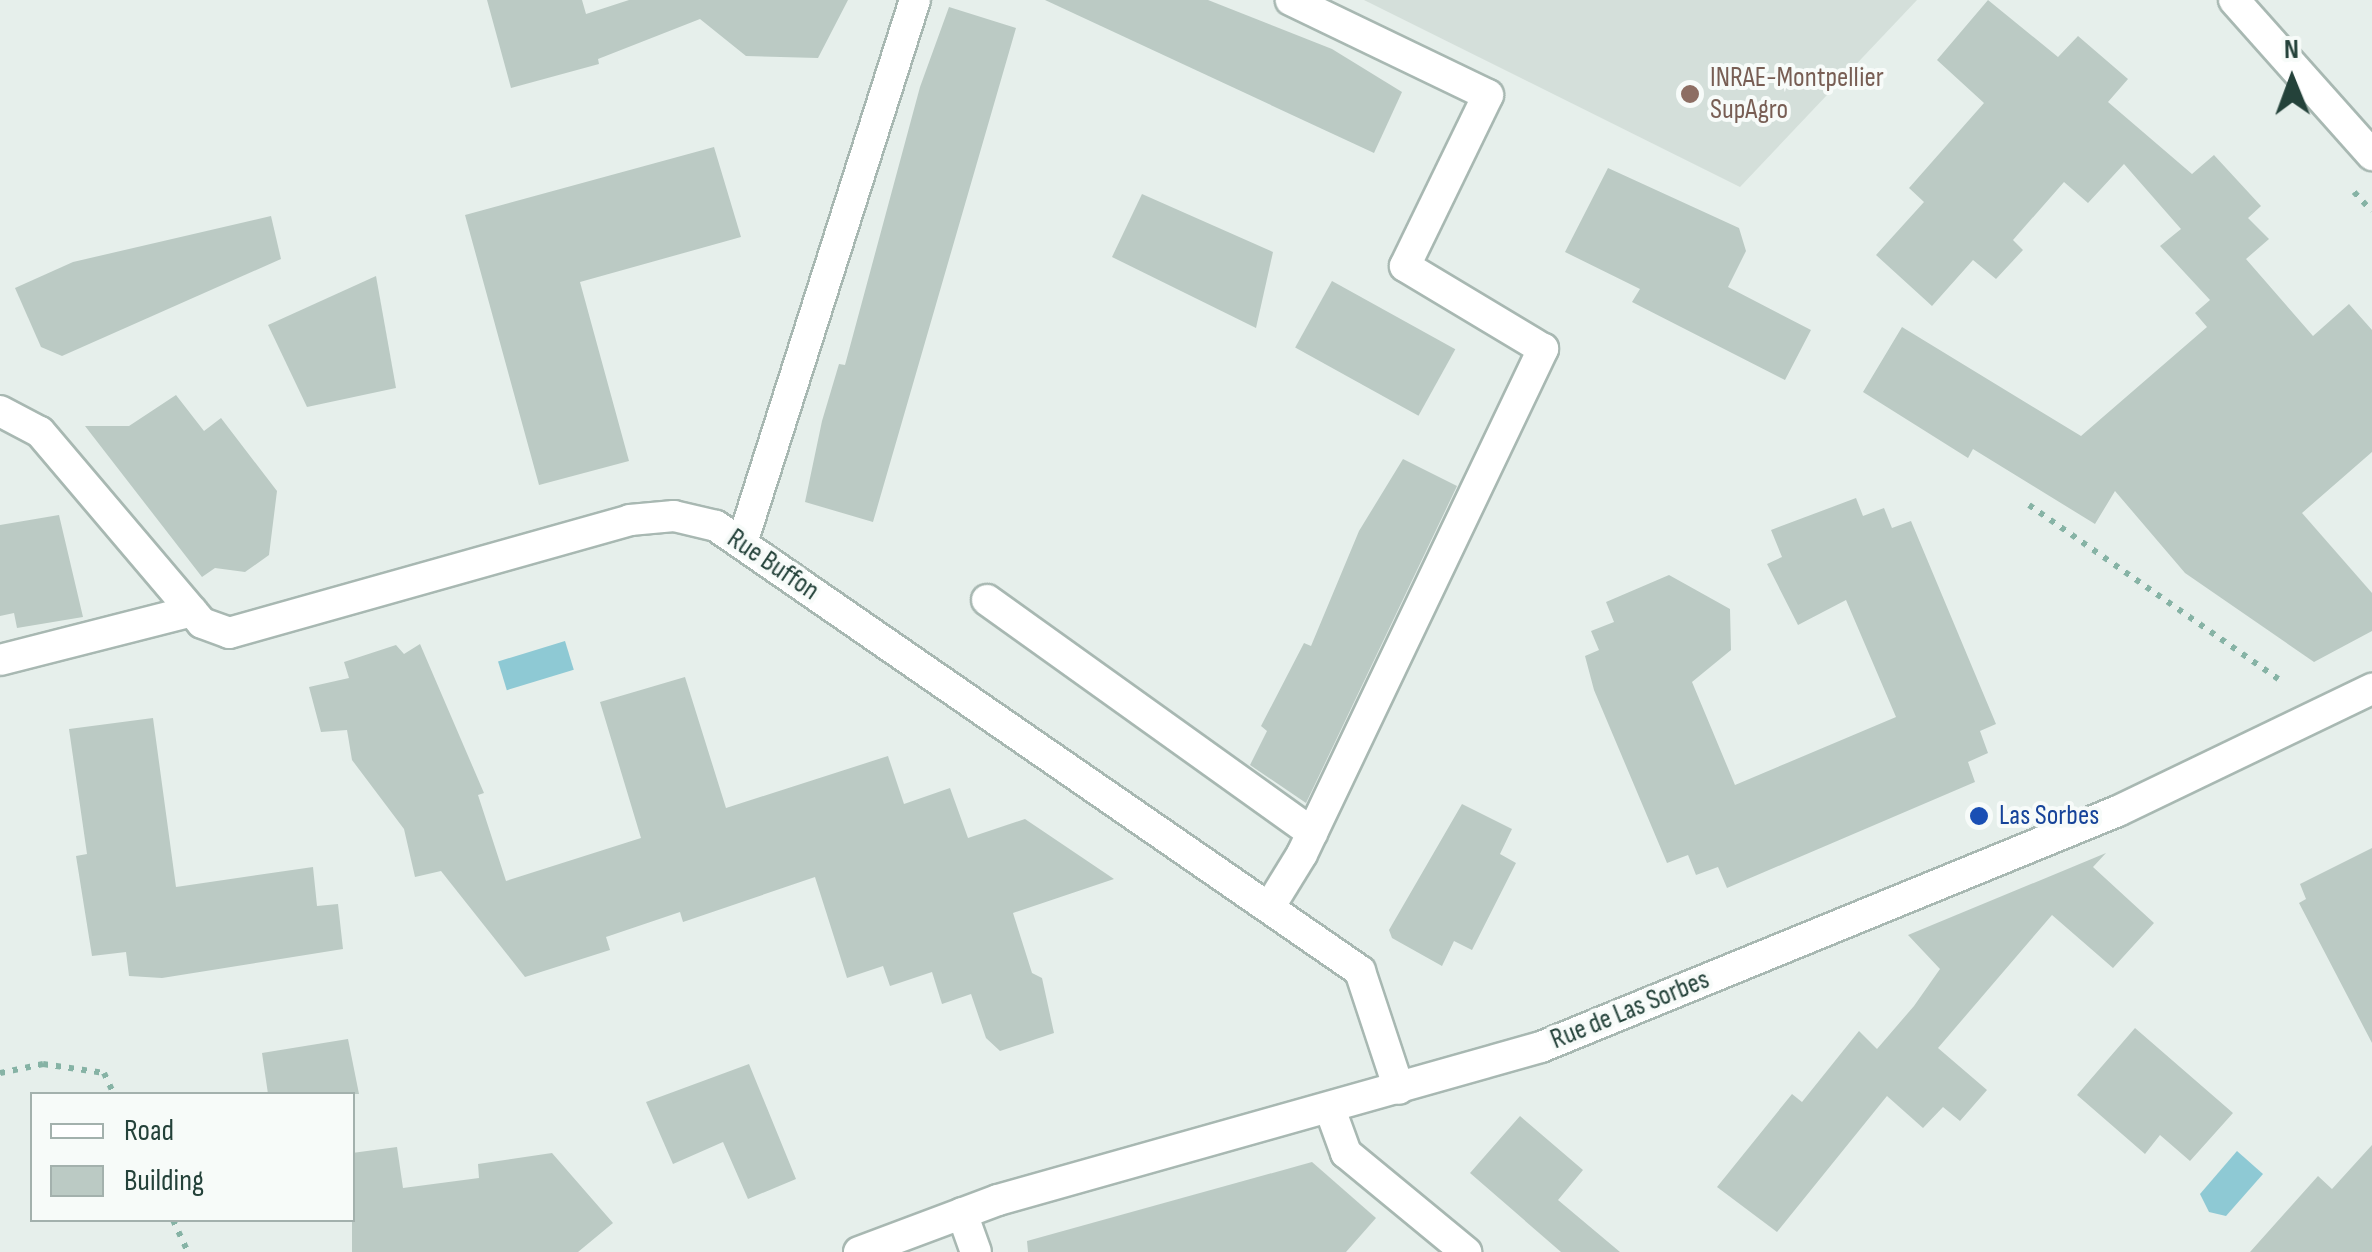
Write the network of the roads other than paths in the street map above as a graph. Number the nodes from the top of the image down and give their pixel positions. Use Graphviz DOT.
graph roads {
  1 [pos="915,0"];
  2 [pos="1291,0"];
  3 [pos="2234,0"];
  4 [pos="2372,155"];
  5 [pos="0,410"];
  6 [pos="742,543"];
  7 [pos="987,600"];
  8 [pos="192,611"];
  9 [pos="0,660"];
  10 [pos="2372,689"];
  11 [pos="1312,833"];
  12 [pos="1270,906"];
  13 [pos="1400,1089"];
  14 [pos="1330,1109"];
  15 [pos="962,1213"];
  16 [pos="858,1252"];
  17 [pos="976,1252"];
  18 [pos="1466,1252"];
  1 -- 6 [label="street"];
  2 -- 11 [label="street"];
  3 -- 4 [label="street"];
  5 -- 8 [label="street, Rue Buffon"];
  6 -- 8 [label="street, Rue Buffon"];
  6 -- 12 [label="street, Rue Buffon"];
  7 -- 11 [label="street"];
  8 -- 9 [label="street"];
  10 -- 13 [label="street, Rue de Las Sorbes"];
  11 -- 12 [label="street"];
  12 -- 13 [label="street, Rue Buffon"];
  13 -- 14 [label="street, Rue de Las Sorbes"];
  14 -- 15 [label="street, Rue de Las Sorbes"];
  14 -- 18 [label="street"];
  15 -- 16 [label="street, Rue de Las Sorbes"];
  15 -- 17 [label="street"];
}
